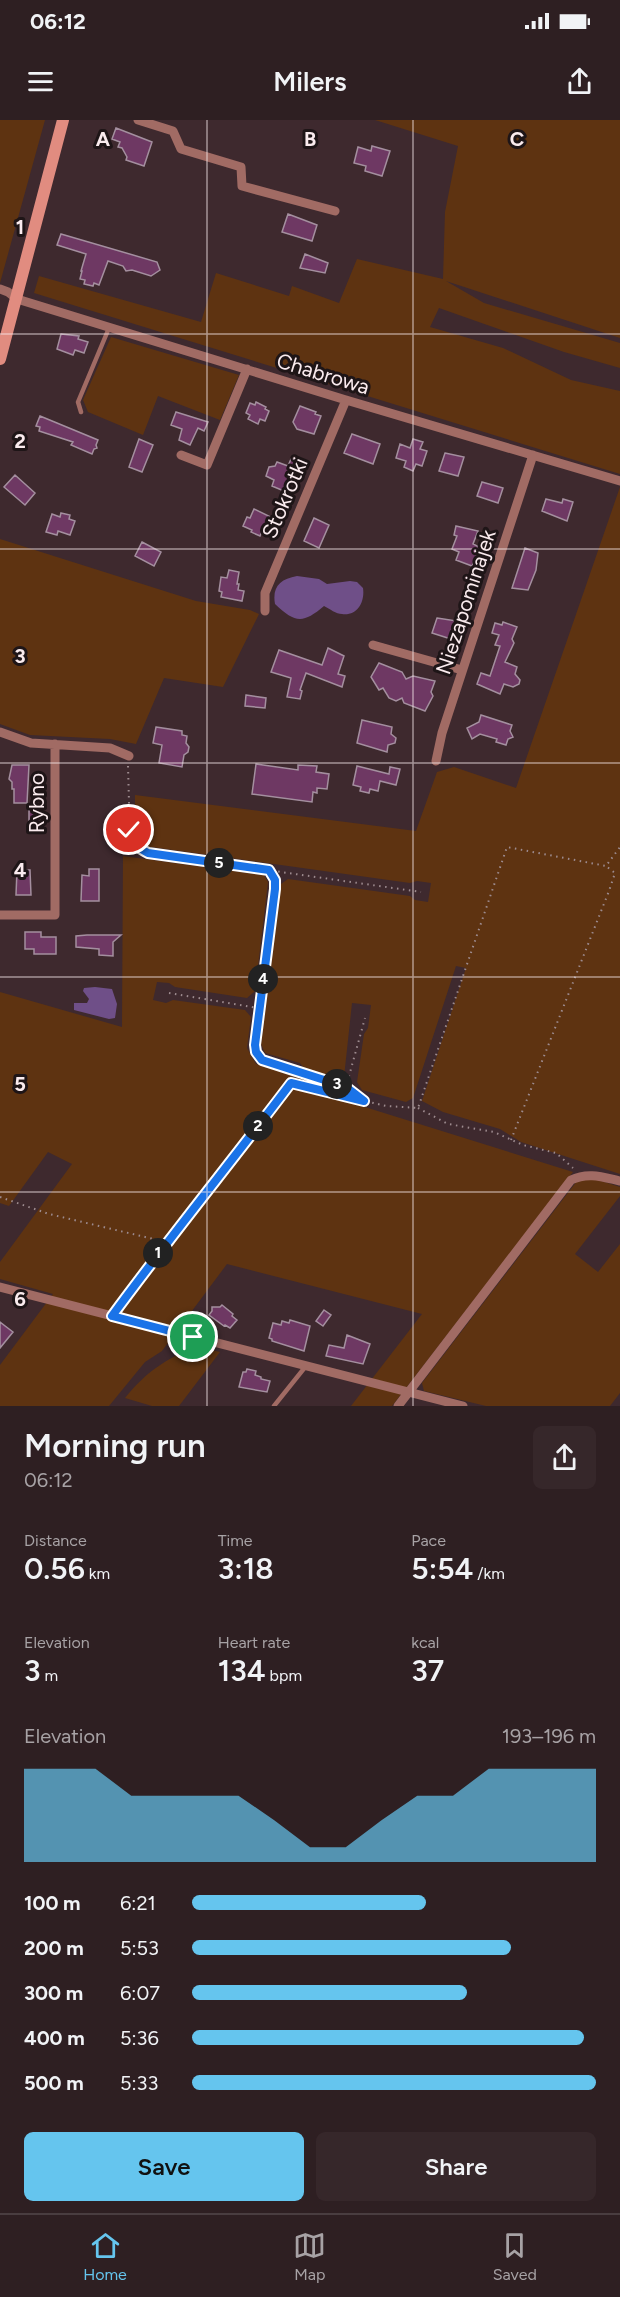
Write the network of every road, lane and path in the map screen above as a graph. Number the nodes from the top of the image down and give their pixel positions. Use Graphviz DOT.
graph roads {
  1 [pos="63,120"];
  2 [pos="138,120"];
  3 [pos="335,211"];
  4 [pos="0,289"];
  5 [pos="17,298"];
  6 [pos="109,328"];
  7 [pos="0,359"];
  8 [pos="247,369"];
  9 [pos="346,400"];
  10 [pos="81,412"];
  11 [pos="180,455"];
  12 [pos="532,455"];
  13 [pos="620,480"];
  14 [pos="265,611"];
  15 [pos="373,645"];
  16 [pos="462,670"];
  17 [pos="0,732"];
  18 [pos="55,744"];
  19 [pos="129,756"];
  20 [pos="436,761"];
  21 [pos="620,847"];
  22 [pos="606,866"];
  23 [pos="269,870"];
  24 [pos="615,873"];
  25 [pos="620,874"];
  26 [pos="421,892"];
  27 [pos="0,915"];
  28 [pos="169,993"];
  29 [pos="259,1008"];
  30 [pos="365,1018"];
  31 [pos="346,1087"];
  32 [pos="364,1101"];
  33 [pos="418,1108"];
  34 [pos="511,1140"];
  35 [pos="583,1175"];
  36 [pos="620,1181"];
  37 [pos="0,1197"];
  38 [pos="166,1242"];
  39 [pos="0,1287"];
  40 [pos="112,1316"];
  41 [pos="306,1366"];
  42 [pos="409,1392"];
  43 [pos="274,1406"];
  44 [pos="398,1406"];
  45 [pos="463,1406"];
  1 -- 5 [label="street"];
  2 -- 3 [label="street"];
  4 -- 5 [label="street, Chabrowa"];
  5 -- 6 [label="street, Chabrowa"];
  5 -- 7 [label="street"];
  6 -- 8 [label="street, Chabrowa"];
  6 -- 10 [label="lane"];
  8 -- 9 [label="street, Chabrowa"];
  8 -- 11 [label="street"];
  9 -- 12 [label="street, Chabrowa"];
  9 -- 14 [label="street, Stokrotki"];
  12 -- 13 [label="street, Chabrowa"];
  12 -- 16 [label="street, Niezapominajek"];
  15 -- 16 [label="street"];
  16 -- 20 [label="street, Niezapominajek"];
  17 -- 18 [label="street, Rybno"];
  18 -- 19 [label="street, Rybno"];
  18 -- 27 [label="street, Rybno"];
  19 -- 23 [label="path"];
  21 -- 22 [label="path"];
  22 -- 24 [label="path"];
  22 -- 33 [label="path"];
  23 -- 26 [label="path"];
  23 -- 29 [label="path"];
  24 -- 25 [label="path"];
  24 -- 34 [label="path"];
  28 -- 29 [label="path"];
  29 -- 31 [label="path"];
  30 -- 31 [label="path"];
  31 -- 32 [label="path"];
  32 -- 33 [label="path"];
  32 -- 38 [label="path"];
  33 -- 34 [label="path"];
  34 -- 35 [label="path"];
  35 -- 36 [label="street"];
  35 -- 42 [label="street"];
  37 -- 38 [label="path"];
  38 -- 40 [label="path"];
  39 -- 40 [label="street"];
  40 -- 41 [label="street"];
  41 -- 42 [label="street"];
  41 -- 43 [label="lane"];
  42 -- 44 [label="street"];
  42 -- 45 [label="street"];
}
